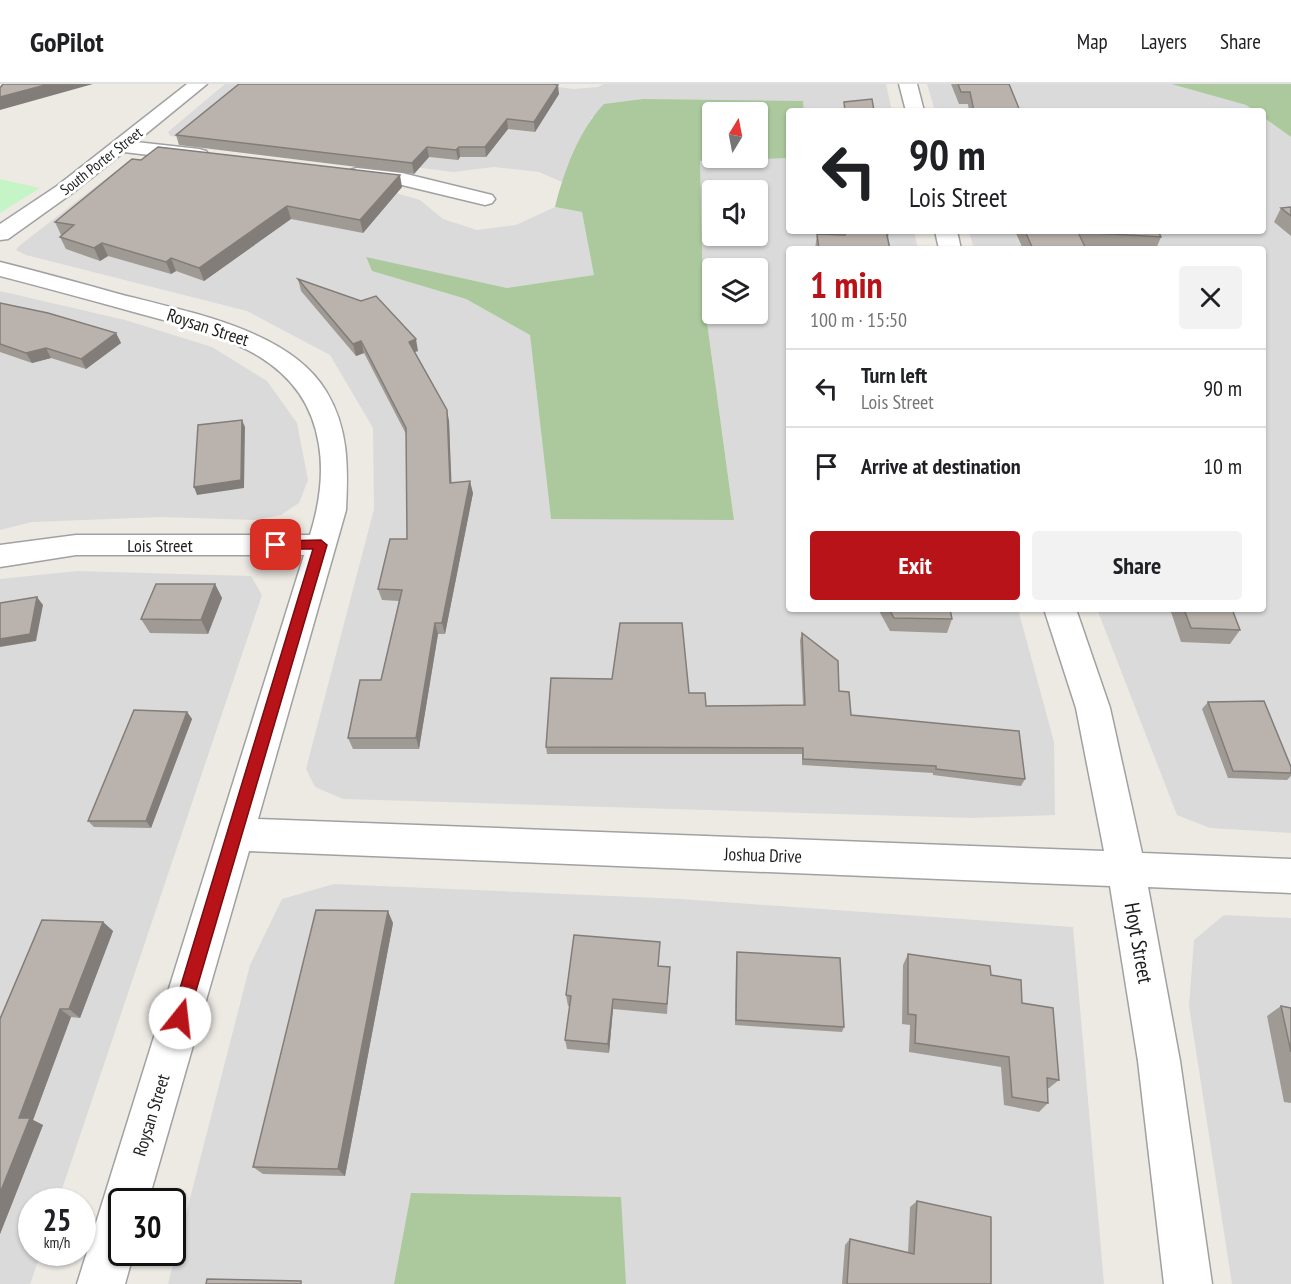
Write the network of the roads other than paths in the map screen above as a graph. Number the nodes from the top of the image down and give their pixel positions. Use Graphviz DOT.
graph roads {
  1 [pos="198,84"];
  2 [pos="908,84"];
  3 [pos="914,108"];
  4 [pos="120,146"];
  5 [pos="218,158"];
  6 [pos="333,171"];
  7 [pos="485,199"];
  8 [pos="0,234"];
  9 [pos="0,269"];
  10 [pos="321,545"];
  11 [pos="0,556"];
  12 [pos="1061,612"];
  13 [pos="234,834"];
  14 [pos="1126,868"];
  15 [pos="1291,876"];
  16 [pos="129,1188"];
  17 [pos="108,1261"];
  18 [pos="101,1284"];
  19 [pos="1188,1284"];
  1 -- 4 [label="street, South Porter Street"];
  2 -- 3 [label="street"];
  4 -- 5 [label="street"];
  4 -- 8 [label="street, South Porter Street"];
  6 -- 7 [label="street"];
  9 -- 10 [label="street, Roysan Street"];
  10 -- 11 [label="street, Lois Street"];
  10 -- 13 [label="street, Roysan Street"];
  12 -- 14 [label="street, Hoyt Street"];
  13 -- 14 [label="street, Joshua Drive"];
  13 -- 16 [label="street, Roysan Street"];
  14 -- 15 [label="street, Joshua Drive"];
  14 -- 19 [label="street, Hoyt Street"];
  17 -- 18 [label="street"];
}
